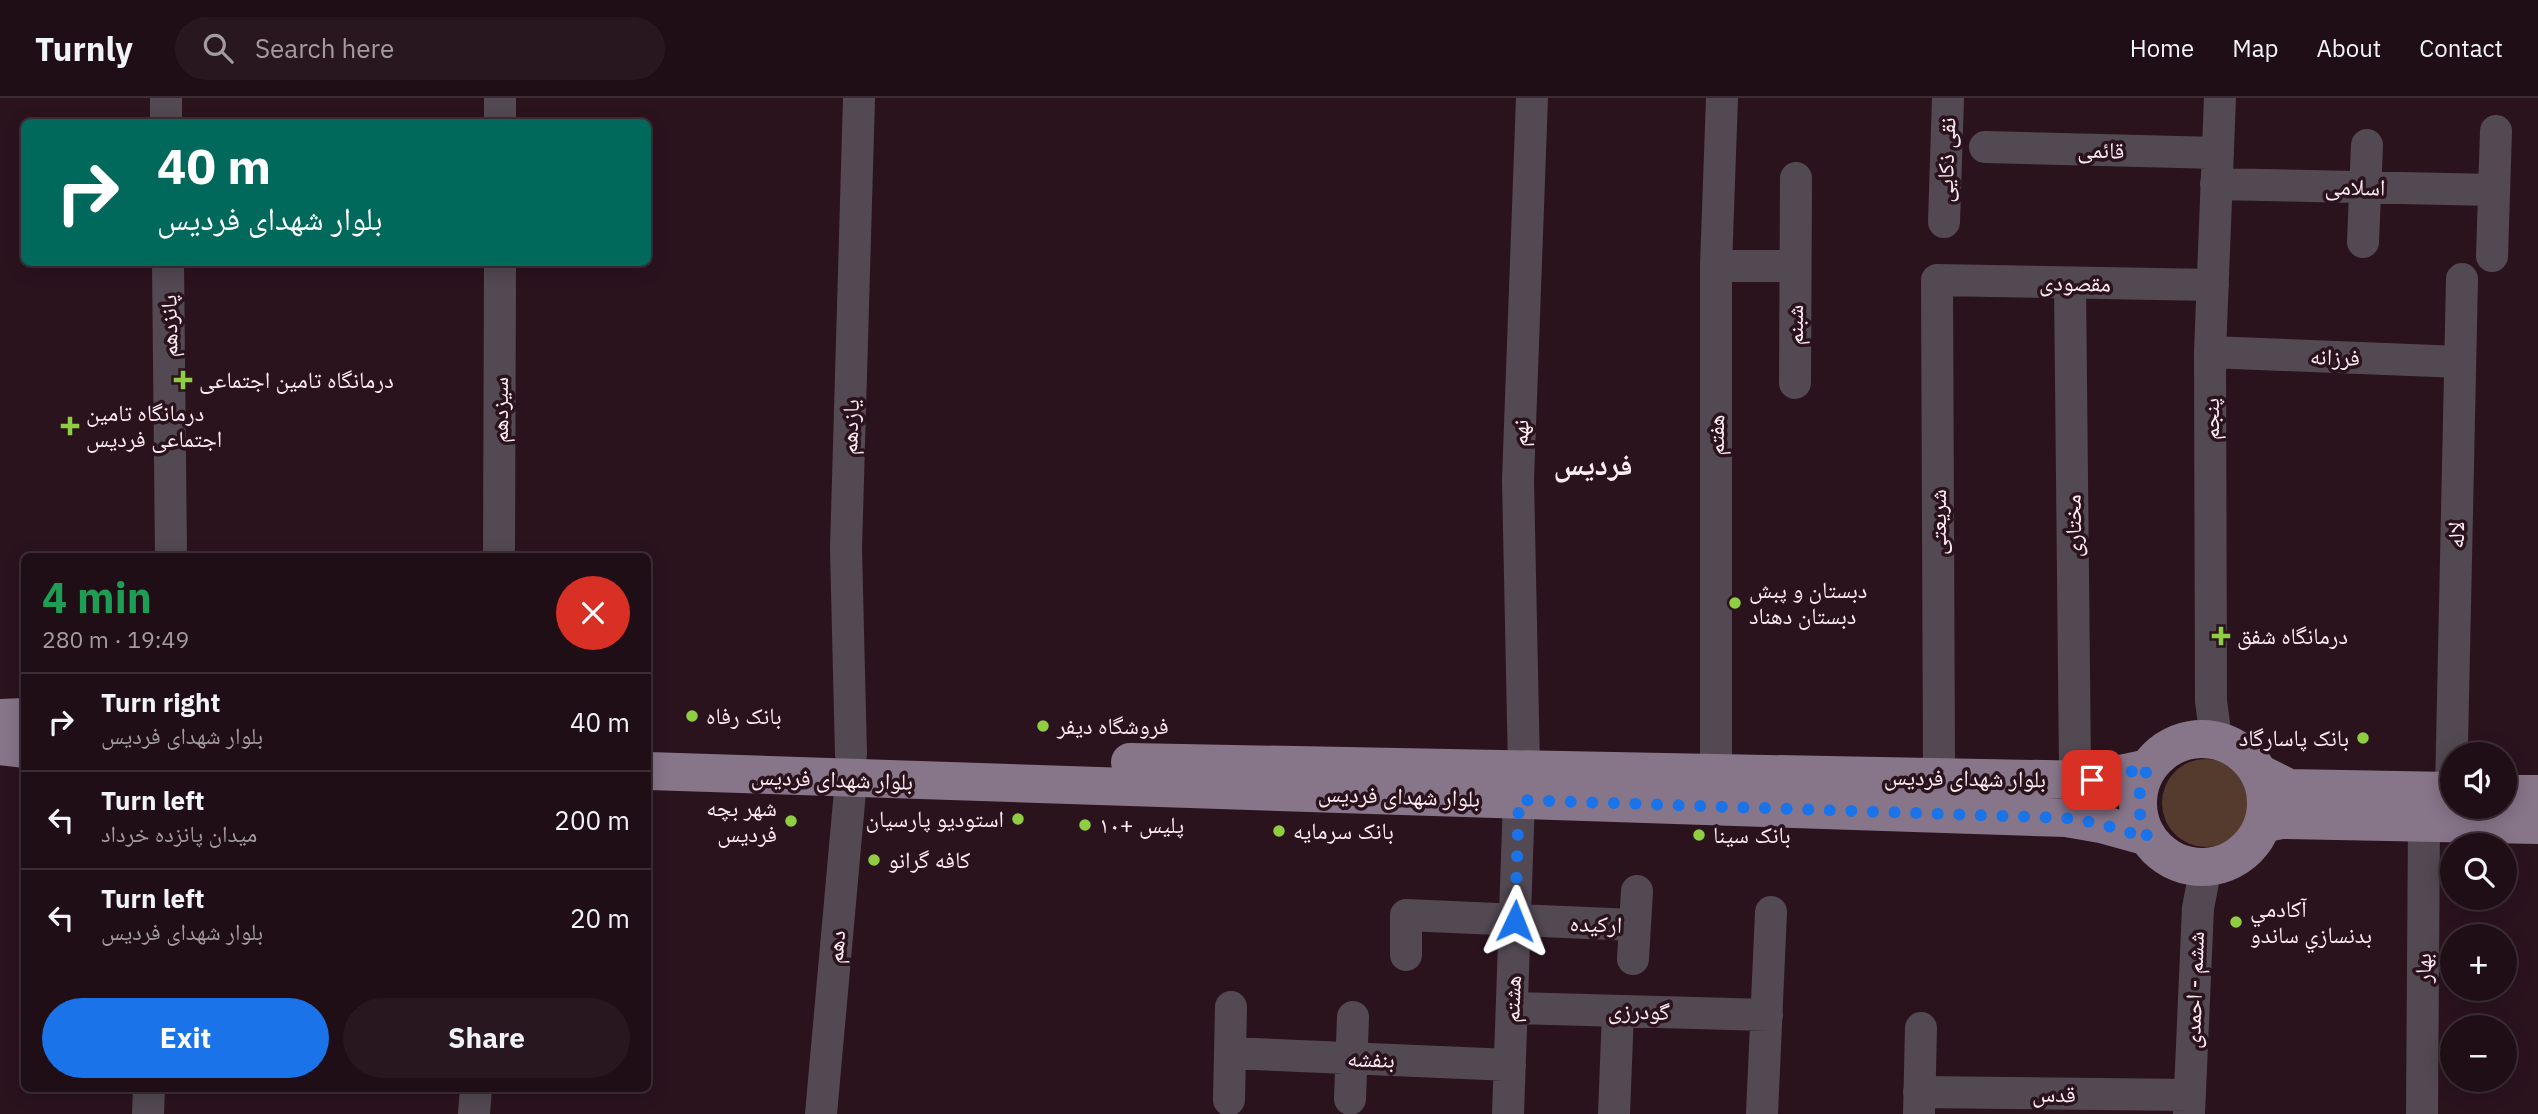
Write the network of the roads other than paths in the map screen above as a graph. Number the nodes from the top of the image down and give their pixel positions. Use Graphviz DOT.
graph roads {
  1 [pos="166,98"];
  2 [pos="500,98"];
  3 [pos="859,98"];
  4 [pos="1532,98"];
  5 [pos="1722,98"];
  6 [pos="1948,98"];
  7 [pos="2220,98"];
  8 [pos="166,119"];
  9 [pos="500,119"];
  10 [pos="2496,131"];
  11 [pos="2367,145"];
  12 [pos="1984,147"];
  13 [pos="2217,169"];
  14 [pos="1796,178"];
  15 [pos="2365,187"];
  16 [pos="2493,190"];
  17 [pos="1944,222"];
  18 [pos="2362,242"];
  19 [pos="2492,256"];
  20 [pos="168,266"];
  21 [pos="500,266"];
  22 [pos="1716,266"];
  23 [pos="1795,266"];
  24 [pos="2462,279"];
  25 [pos="1937,280"];
  26 [pos="2070,284"];
  27 [pos="2213,285"];
  28 [pos="2210,352"];
  29 [pos="2460,362"];
  30 [pos="1795,383"];
  31 [pos="171,553"];
  32 [pos="499,553"];
  33 [pos="21,717"];
  34 [pos="0,718"];
  35 [pos="2216,739"];
  36 [pos="2452,742"];
  37 [pos="0,746"];
  38 [pos="651,746"];
  39 [pos="21,749"];
  40 [pos="1939,765"];
  41 [pos="851,767"];
  42 [pos="2148,768"];
  43 [pos="2075,769"];
  44 [pos="651,771"];
  45 [pos="1716,772"];
  46 [pos="2259,772"];
  47 [pos="1521,784"];
  48 [pos="2440,791"];
  49 [pos="2517,794"];
  50 [pos="2538,794"];
  51 [pos="2424,823"];
  52 [pos="2263,824"];
  53 [pos="2538,825"];
  54 [pos="2148,838"];
  55 [pos="2206,867"];
  56 [pos="1637,891"];
  57 [pos="1771,912"];
  58 [pos="1515,921"];
  59 [pos="1634,925"];
  60 [pos="1406,955"];
  61 [pos="1633,959"];
  62 [pos="1231,1007"];
  63 [pos="1512,1008"];
  64 [pos="1618,1011"];
  65 [pos="1767,1015"];
  66 [pos="1353,1017"];
  67 [pos="1921,1028"];
  68 [pos="1232,1053"];
  69 [pos="1351,1058"];
  70 [pos="1510,1065"];
  71 [pos="149,1092"];
  72 [pos="475,1092"];
  73 [pos="1350,1099"];
  74 [pos="1229,1100"];
  75 [pos="1919,1103"];
  76 [pos="2189,1105"];
  77 [pos="148,1114"];
  78 [pos="474,1114"];
  79 [pos="821,1114"];
  80 [pos="1508,1114"];
  81 [pos="1614,1114"];
  82 [pos="1762,1114"];
  83 [pos="2422,1114"];
  1 -- 8 [label="street"];
  2 -- 9 [label="street"];
  3 -- 41 [label="street, یازدهم"];
  4 -- 47 [label="street, نهم"];
  5 -- 22 [label="street, هفتم"];
  6 -- 17 [label="street, نقی ذکایی"];
  7 -- 13 [label="street, پنجم"];
  10 -- 16 [label="street"];
  11 -- 15 [label="street"];
  12 -- 13 [label="street, قائمی"];
  13 -- 15 [label="street, اسلامی"];
  13 -- 27 [label="street, پنجم"];
  14 -- 23 [label="street, شبنم"];
  15 -- 16 [label="street, اسلامی"];
  15 -- 18 [label="street"];
  16 -- 19 [label="street"];
  20 -- 31 [label="street, پانزدهم"];
  21 -- 32 [label="street, سیزدهم"];
  22 -- 23 [label="street"];
  22 -- 45 [label="street, هفتم"];
  23 -- 30 [label="street, شبنم"];
  24 -- 29 [label="street, لاله"];
  25 -- 26 [label="street, مقصودی"];
  25 -- 40 [label="street, شریعتی"];
  26 -- 27 [label="street, مقصودی"];
  26 -- 43 [label="street, مختاری"];
  27 -- 28 [label="street, پنجم"];
  28 -- 29 [label="street, فرزانه"];
  28 -- 35 [label="street, پنجم"];
  29 -- 36 [label="street, لاله"];
  33 -- 34 [label="main road"];
  35 -- 42 [label="main road"];
  35 -- 46 [label="main road"];
  37 -- 39 [label="main road"];
  38 -- 41 [label="main road, بلوار شهدای فردیس"];
  41 -- 44 [label="main road, بلوار شهدای فردیس"];
  41 -- 47 [label="main road, بلوار شهدای فردیس"];
  41 -- 79 [label="street, دهم"];
  42 -- 45 [label="main road, بلوار شهدای فردیس"];
  42 -- 54 [label="main road"];
  45 -- 47 [label="main road, بلوار شهدای فردیس"];
  46 -- 48 [label="main road"];
  46 -- 52 [label="main road"];
  47 -- 54 [label="main road, بلوار شهدای فردیس"];
  47 -- 58 [label="street, هشتم"];
  49 -- 50 [label="main road"];
  51 -- 52 [label="main road"];
  51 -- 53 [label="main road"];
  51 -- 83 [label="street, بهار"];
  52 -- 55 [label="main road"];
  54 -- 55 [label="main road"];
  55 -- 76 [label="street, ششم - احمدی"];
  56 -- 59 [label="street"];
  57 -- 65 [label="street"];
  58 -- 59 [label="street, ارکیده"];
  58 -- 60 [label="street, ارکیده"];
  58 -- 63 [label="street, هشتم"];
  59 -- 61 [label="street"];
  62 -- 68 [label="street"];
  63 -- 64 [label="street, گودرزی"];
  63 -- 70 [label="street, هشتم"];
  64 -- 65 [label="street, گودرزی"];
  64 -- 81 [label="street"];
  65 -- 82 [label="street"];
  66 -- 69 [label="street"];
  67 -- 75 [label="street"];
  68 -- 69 [label="street, بنفشه"];
  68 -- 74 [label="street"];
  69 -- 70 [label="street, بنفشه"];
  69 -- 73 [label="street"];
  70 -- 80 [label="street, هشتم"];
  71 -- 77 [label="street"];
  72 -- 78 [label="street"];
  75 -- 76 [label="street, قدس"];
}
